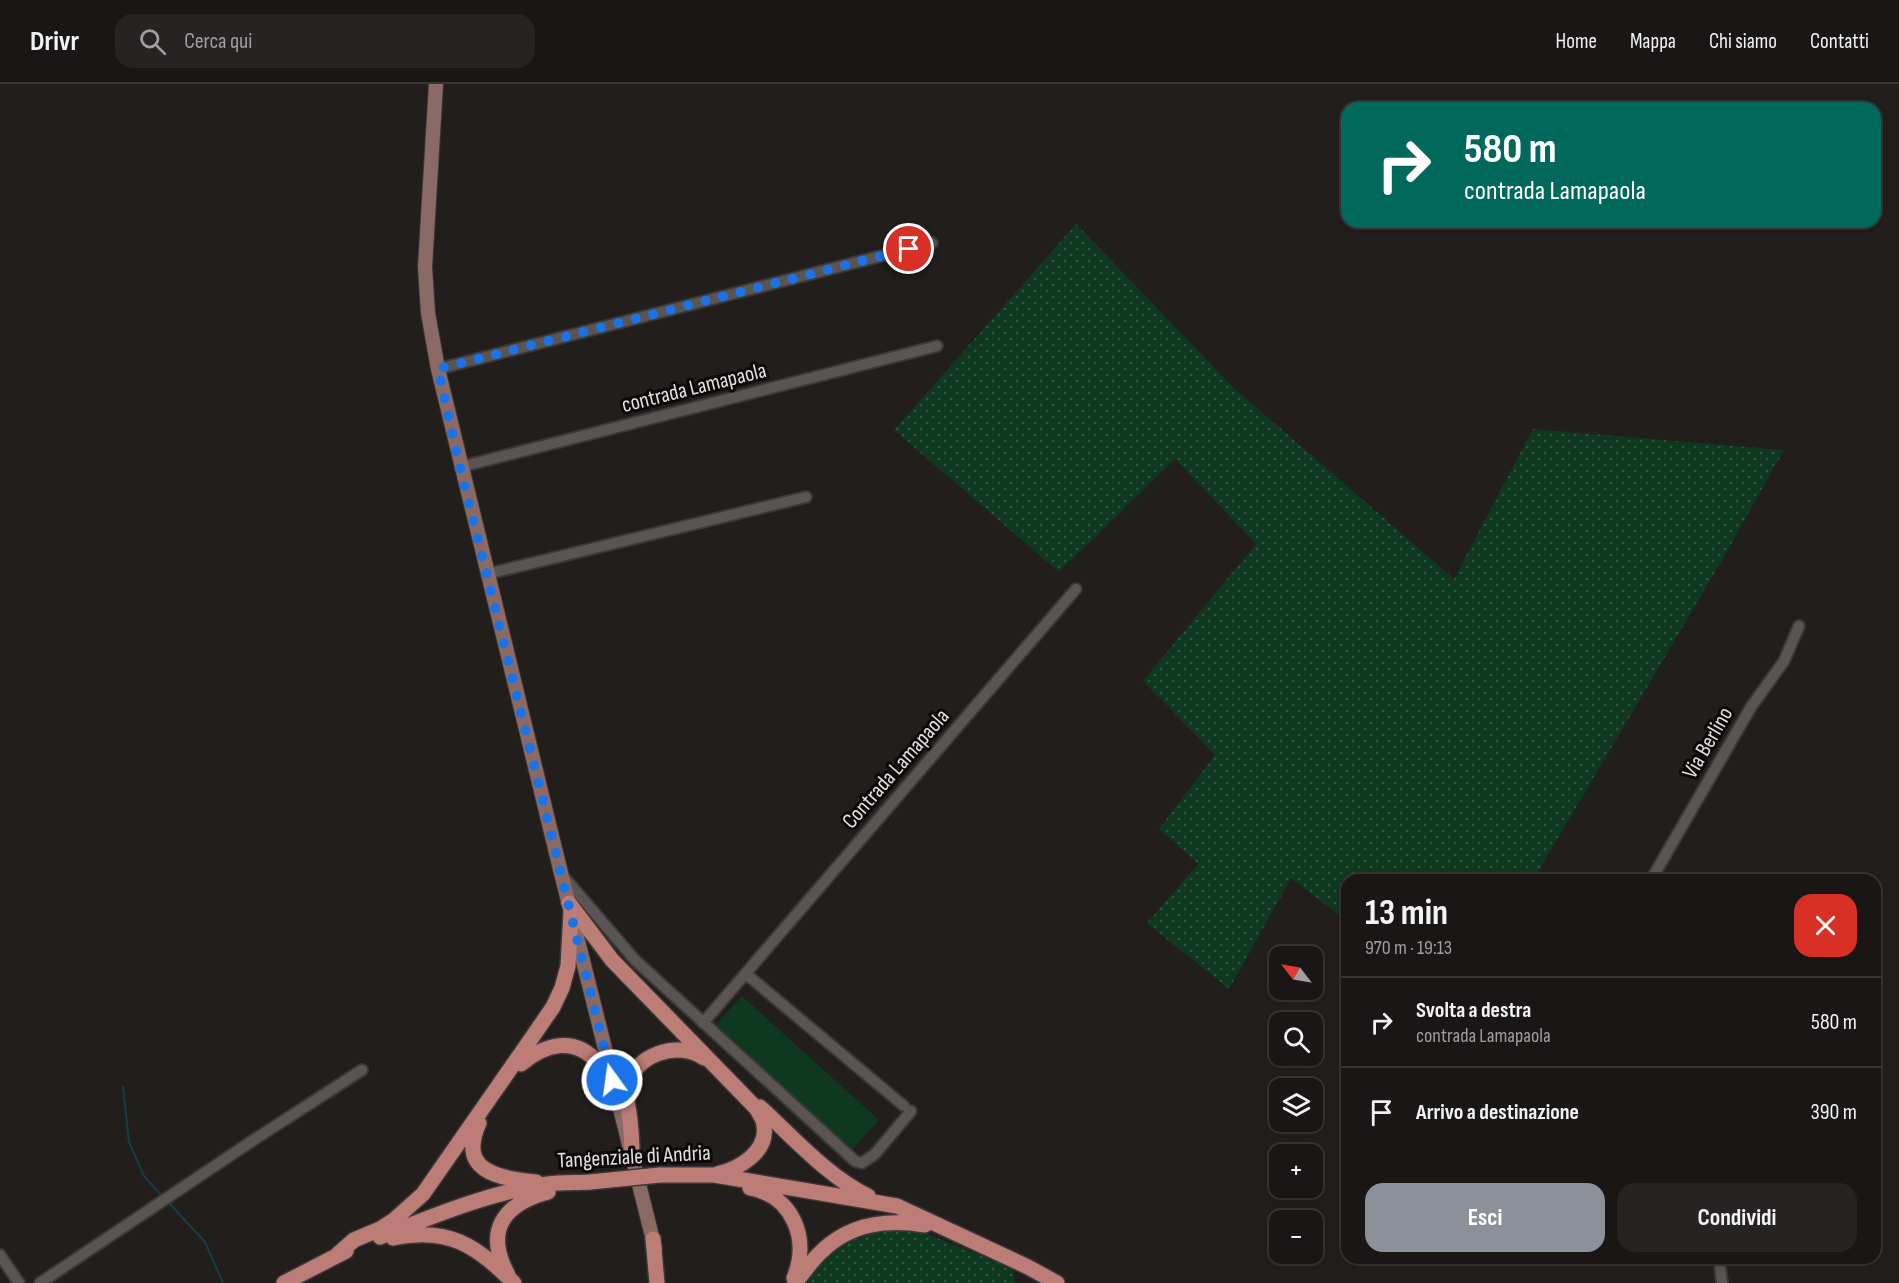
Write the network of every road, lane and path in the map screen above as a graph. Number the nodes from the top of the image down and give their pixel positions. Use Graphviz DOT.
graph roads {
  1 [pos="436,84"];
  2 [pos="932,243"];
  3 [pos="937,346"];
  4 [pos="438,369"];
  5 [pos="460,467"];
  6 [pos="806,497"];
  7 [pos="487,574"];
  8 [pos="1076,589"];
  9 [pos="1799,626"];
  10 [pos="561,873"];
  11 [pos="1654,874"];
  12 [pos="570,908"];
  13 [pos="746,974"];
  14 [pos="703,1023"];
  15 [pos="721,1070"];
  16 [pos="362,1071"];
  17 [pos="507,1076"];
  18 [pos="735,1084"];
  19 [pos="618,1101"];
  20 [pos="488,1104"];
  21 [pos="632,1152"];
  22 [pos="686,1174"];
  23 [pos="714,1175"];
  24 [pos="583,1182"];
  25 [pos="549,1183"];
  26 [pos="887,1204"];
  27 [pos="963,1236"];
  28 [pos="653,1239"];
  29 [pos="356,1247"];
  30 [pos="338,1254"];
  31 [pos="0,1255"];
  32 [pos="1720,1264"];
  33 [pos="513,1281"];
  34 [pos="19,1283"];
  35 [pos="39,1283"];
  36 [pos="284,1283"];
  37 [pos="657,1283"];
  38 [pos="664,1283"];
  39 [pos="794,1283"];
  40 [pos="1057,1283"];
  41 [pos="1722,1283"];
  1 -- 4 [label="main road"];
  2 -- 4 [label="street"];
  3 -- 5 [label="street, contrada Lamapaola"];
  4 -- 5 [label="main road"];
  5 -- 7 [label="main road"];
  6 -- 7 [label="street"];
  7 -- 10 [label="main road"];
  8 -- 13 [label="street, Contrada Lamapaola"];
  9 -- 11 [label="street, Via Berlino"];
  10 -- 12 [label="main road"];
  10 -- 14 [label="street"];
  12 -- 15 [label="main road"];
  12 -- 17 [label="main road"];
  12 -- 19 [label="main road"];
  13 -- 14 [label="street, Contrada Lamapaola"];
  13 -- 14 [label="street"];
  15 -- 18 [label="main road"];
  15 -- 21 [label="main road"];
  16 -- 35 [label="street"];
  17 -- 19 [label="main road"];
  17 -- 20 [label="main road"];
  18 -- 23 [label="main road"];
  18 -- 26 [label="main road"];
  19 -- 21 [label="main road"];
  20 -- 25 [label="main road"];
  20 -- 30 [label="main road"];
  21 -- 28 [label="main road"];
  22 -- 23 [label="main road, Tangenziale di Andria"];
  22 -- 24 [label="main road, Tangenziale di Andria, bridge"];
  22 -- 39 [label="main road"];
  23 -- 26 [label="main road, Tangenziale di Andria"];
  24 -- 25 [label="main road, Tangenziale di Andria"];
  24 -- 33 [label="main road"];
  25 -- 29 [label="main road, Tangenziale di Andria"];
  26 -- 27 [label="main road, Tangenziale di Andria"];
  27 -- 39 [label="main road"];
  27 -- 40 [label="main road, Tangenziale di Andria"];
  28 -- 37 [label="main road"];
  28 -- 38 [label="main road"];
  29 -- 30 [label="main road, Tangenziale di Andria"];
  29 -- 33 [label="main road"];
  30 -- 36 [label="main road, Tangenziale di Andria"];
  31 -- 34 [label="street"];
  32 -- 41 [label="street"];
}
